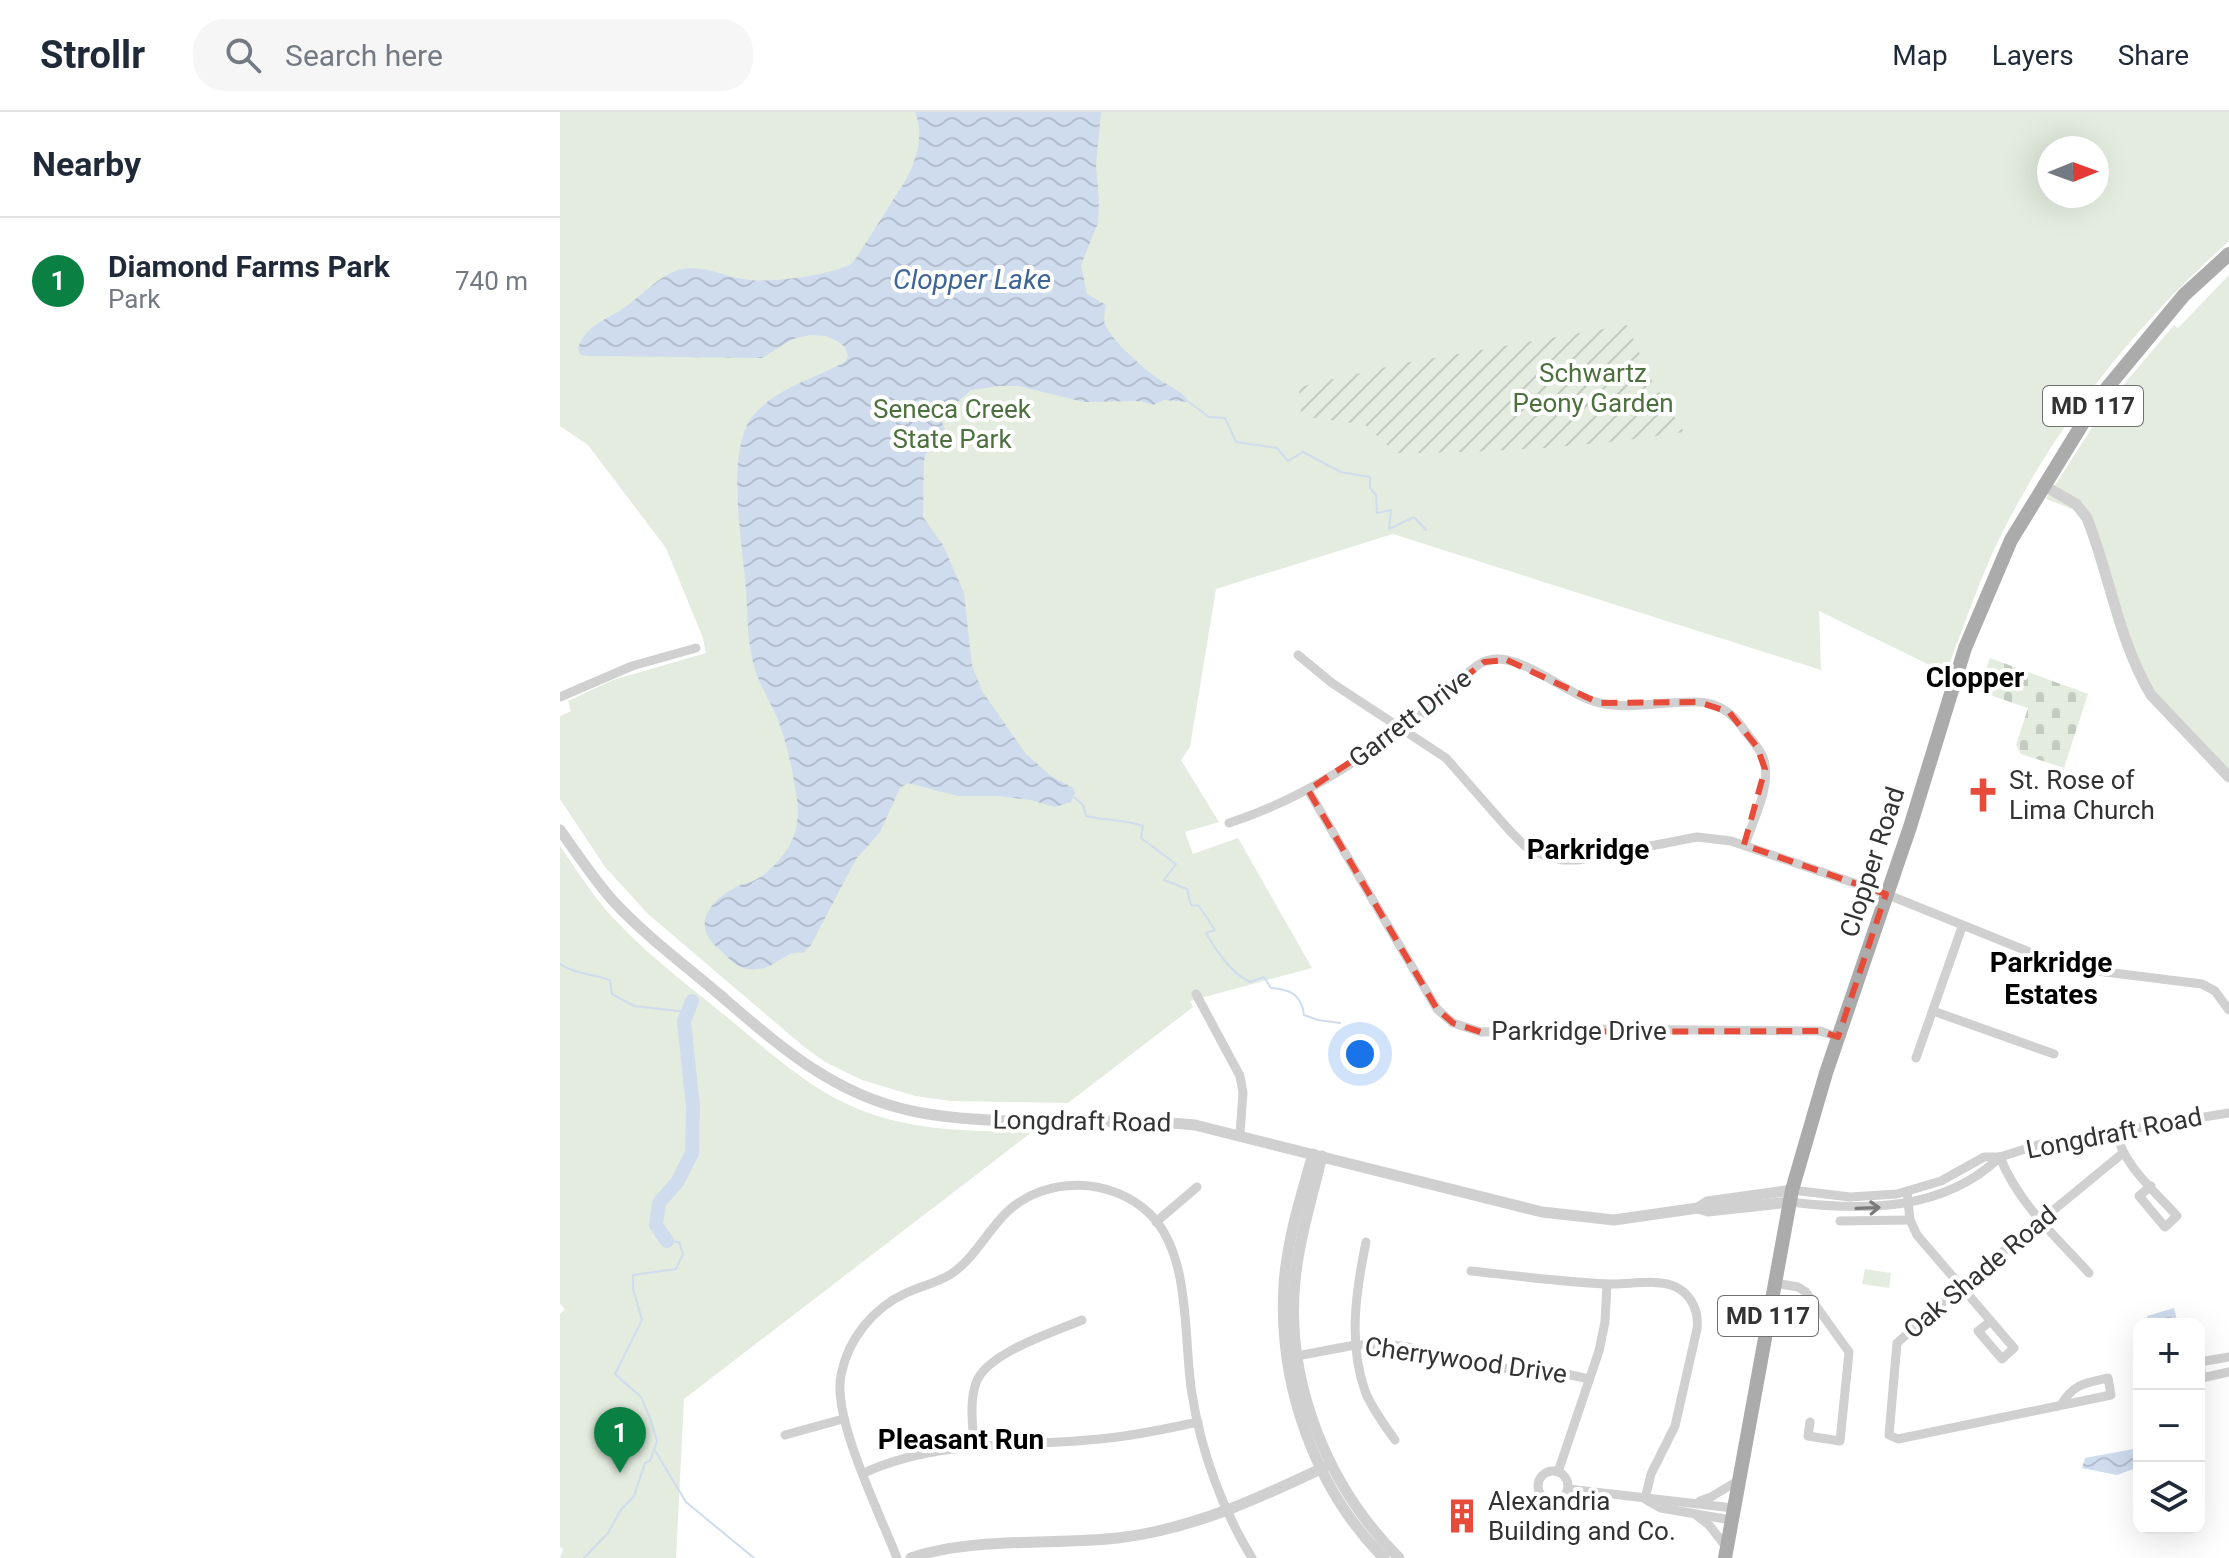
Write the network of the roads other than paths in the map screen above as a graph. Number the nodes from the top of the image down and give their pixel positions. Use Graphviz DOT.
graph roads {
  1 [pos="2229,254"];
  2 [pos="2043,485"];
  3 [pos="696,648"];
  4 [pos="1298,655"];
  5 [pos="560,697"];
  6 [pos="1402,728"];
  7 [pos="2229,777"];
  8 [pos="1308,790"];
  9 [pos="1229,823"];
  10 [pos="560,830"];
  11 [pos="1745,845"];
  12 [pos="1886,894"];
  13 [pos="1962,927"];
  14 [pos="1196,994"];
  15 [pos="2229,1010"];
  16 [pos="1933,1011"];
  17 [pos="1838,1037"];
  18 [pos="2054,1054"];
  19 [pos="1916,1058"];
  20 [pos="2229,1113"];
  21 [pos="2116,1130"];
  22 [pos="1240,1134"];
  23 [pos="2123,1153"];
  24 [pos="1317,1155"];
  25 [pos="2000,1157"];
  26 [pos="2151,1186"];
  27 [pos="1197,1187"];
  28 [pos="1907,1192"];
  29 [pos="1791,1196"];
  30 [pos="1909,1204"];
  31 [pos="1910,1220"];
  32 [pos="1840,1221"];
  33 [pos="2041,1221"];
  34 [pos="1156,1222"];
  35 [pos="1366,1242"];
  36 [pos="1471,1271"];
  37 [pos="2089,1273"];
  38 [pos="1774,1283"];
  39 [pos="1607,1284"];
  40 [pos="1961,1286"];
  41 [pos="1082,1320"];
  42 [pos="1991,1321"];
  43 [pos="1355,1345"];
  44 [pos="1297,1356"];
  45 [pos="2229,1357"];
  46 [pos="2229,1372"];
  47 [pos="1589,1379"];
  48 [pos="2061,1405"];
  49 [pos="843,1419"];
  50 [pos="1198,1422"];
  51 [pos="1810,1422"];
  52 [pos="785,1435"];
  53 [pos="1395,1440"];
  54 [pos="974,1447"];
  55 [pos="1326,1466"];
  56 [pos="1558,1472"];
  57 [pos="864,1473"];
  58 [pos="1739,1480"];
  59 [pos="1568,1489"];
  60 [pos="1645,1499"];
  61 [pos="1694,1508"];
  62 [pos="1228,1511"];
  63 [pos="1732,1514"];
  64 [pos="1726,1553"];
  65 [pos="897,1558"];
  66 [pos="911,1558"];
  67 [pos="1252,1558"];
  68 [pos="1384,1558"];
  69 [pos="1399,1558"];
  1 -- 2 [label="main road, Clopper Road / MD 117"];
  2 -- 7 [label="street"];
  2 -- 12 [label="main road, Clopper Road / MD 117"];
  3 -- 5 [label="street"];
  4 -- 6 [label="street"];
  6 -- 8 [label="street, Garrett Drive"];
  6 -- 11 [label="street"];
  6 -- 11 [label="street, Garrett Drive"];
  8 -- 9 [label="street, Garrett Drive"];
  8 -- 17 [label="street, Parkridge Drive"];
  10 -- 22 [label="street, Longdraft Road"];
  11 -- 12 [label="street"];
  12 -- 13 [label="street"];
  12 -- 17 [label="main road, Clopper Road / MD 117"];
  13 -- 15 [label="street"];
  13 -- 16 [label="street"];
  14 -- 22 [label="street"];
  16 -- 18 [label="street"];
  16 -- 19 [label="street"];
  17 -- 29 [label="main road, Clopper Road / MD 117"];
  20 -- 21 [label="street, Longdraft Road"];
  21 -- 23 [label="street"];
  21 -- 25 [label="street, Longdraft Road"];
  22 -- 24 [label="street, Longdraft Road"];
  23 -- 26 [label="street"];
  23 -- 33 [label="street, Oak Shade Road"];
  24 -- 29 [label="street, Longdraft Road"];
  24 -- 44 [label="street"];
  24 -- 55 [label="street"];
  25 -- 28 [label="street, Longdraft Road"];
  25 -- 30 [label="street, Longdraft Road"];
  25 -- 33 [label="street"];
  26 -- 26 [label="street"];
  27 -- 34 [label="street"];
  28 -- 29 [label="street, Longdraft Road"];
  28 -- 30 [label="street"];
  29 -- 30 [label="street, Longdraft Road, one-way"];
  29 -- 38 [label="main road, Clopper Road / MD 117"];
  30 -- 31 [label="street"];
  31 -- 32 [label="street"];
  31 -- 40 [label="street"];
  33 -- 37 [label="street"];
  33 -- 40 [label="street, Oak Shade Road"];
  34 -- 49 [label="street"];
  34 -- 50 [label="street"];
  35 -- 43 [label="street"];
  36 -- 39 [label="street"];
  38 -- 51 [label="street"];
  38 -- 58 [label="main road, Clopper Road / MD 117"];
  39 -- 47 [label="street"];
  39 -- 60 [label="street"];
  40 -- 42 [label="street"];
  40 -- 48 [label="street, Oak Shade Road"];
  41 -- 54 [label="street"];
  43 -- 44 [label="street, Cherrywood Drive"];
  43 -- 47 [label="street, Cherrywood Drive"];
  43 -- 53 [label="street"];
  44 -- 55 [label="street"];
  45 -- 46 [label="street"];
  47 -- 56 [label="street"];
  48 -- 48 [label="street, Oak Shade Road"];
  49 -- 52 [label="street"];
  49 -- 57 [label="street"];
  50 -- 54 [label="street"];
  50 -- 62 [label="street"];
  54 -- 57 [label="street"];
  55 -- 62 [label="street"];
  55 -- 68 [label="street"];
  55 -- 69 [label="street"];
  56 -- 59 [label="street"];
  56 -- 59 [label="street"];
  57 -- 65 [label="street"];
  58 -- 61 [label="street"];
  58 -- 63 [label="main road, Clopper Road / MD 117"];
  59 -- 60 [label="street"];
  60 -- 61 [label="street"];
  61 -- 63 [label="street"];
  61 -- 64 [label="street"];
  62 -- 66 [label="street"];
  62 -- 67 [label="street"];
  63 -- 64 [label="main road, Clopper Road / MD 117"];
}
